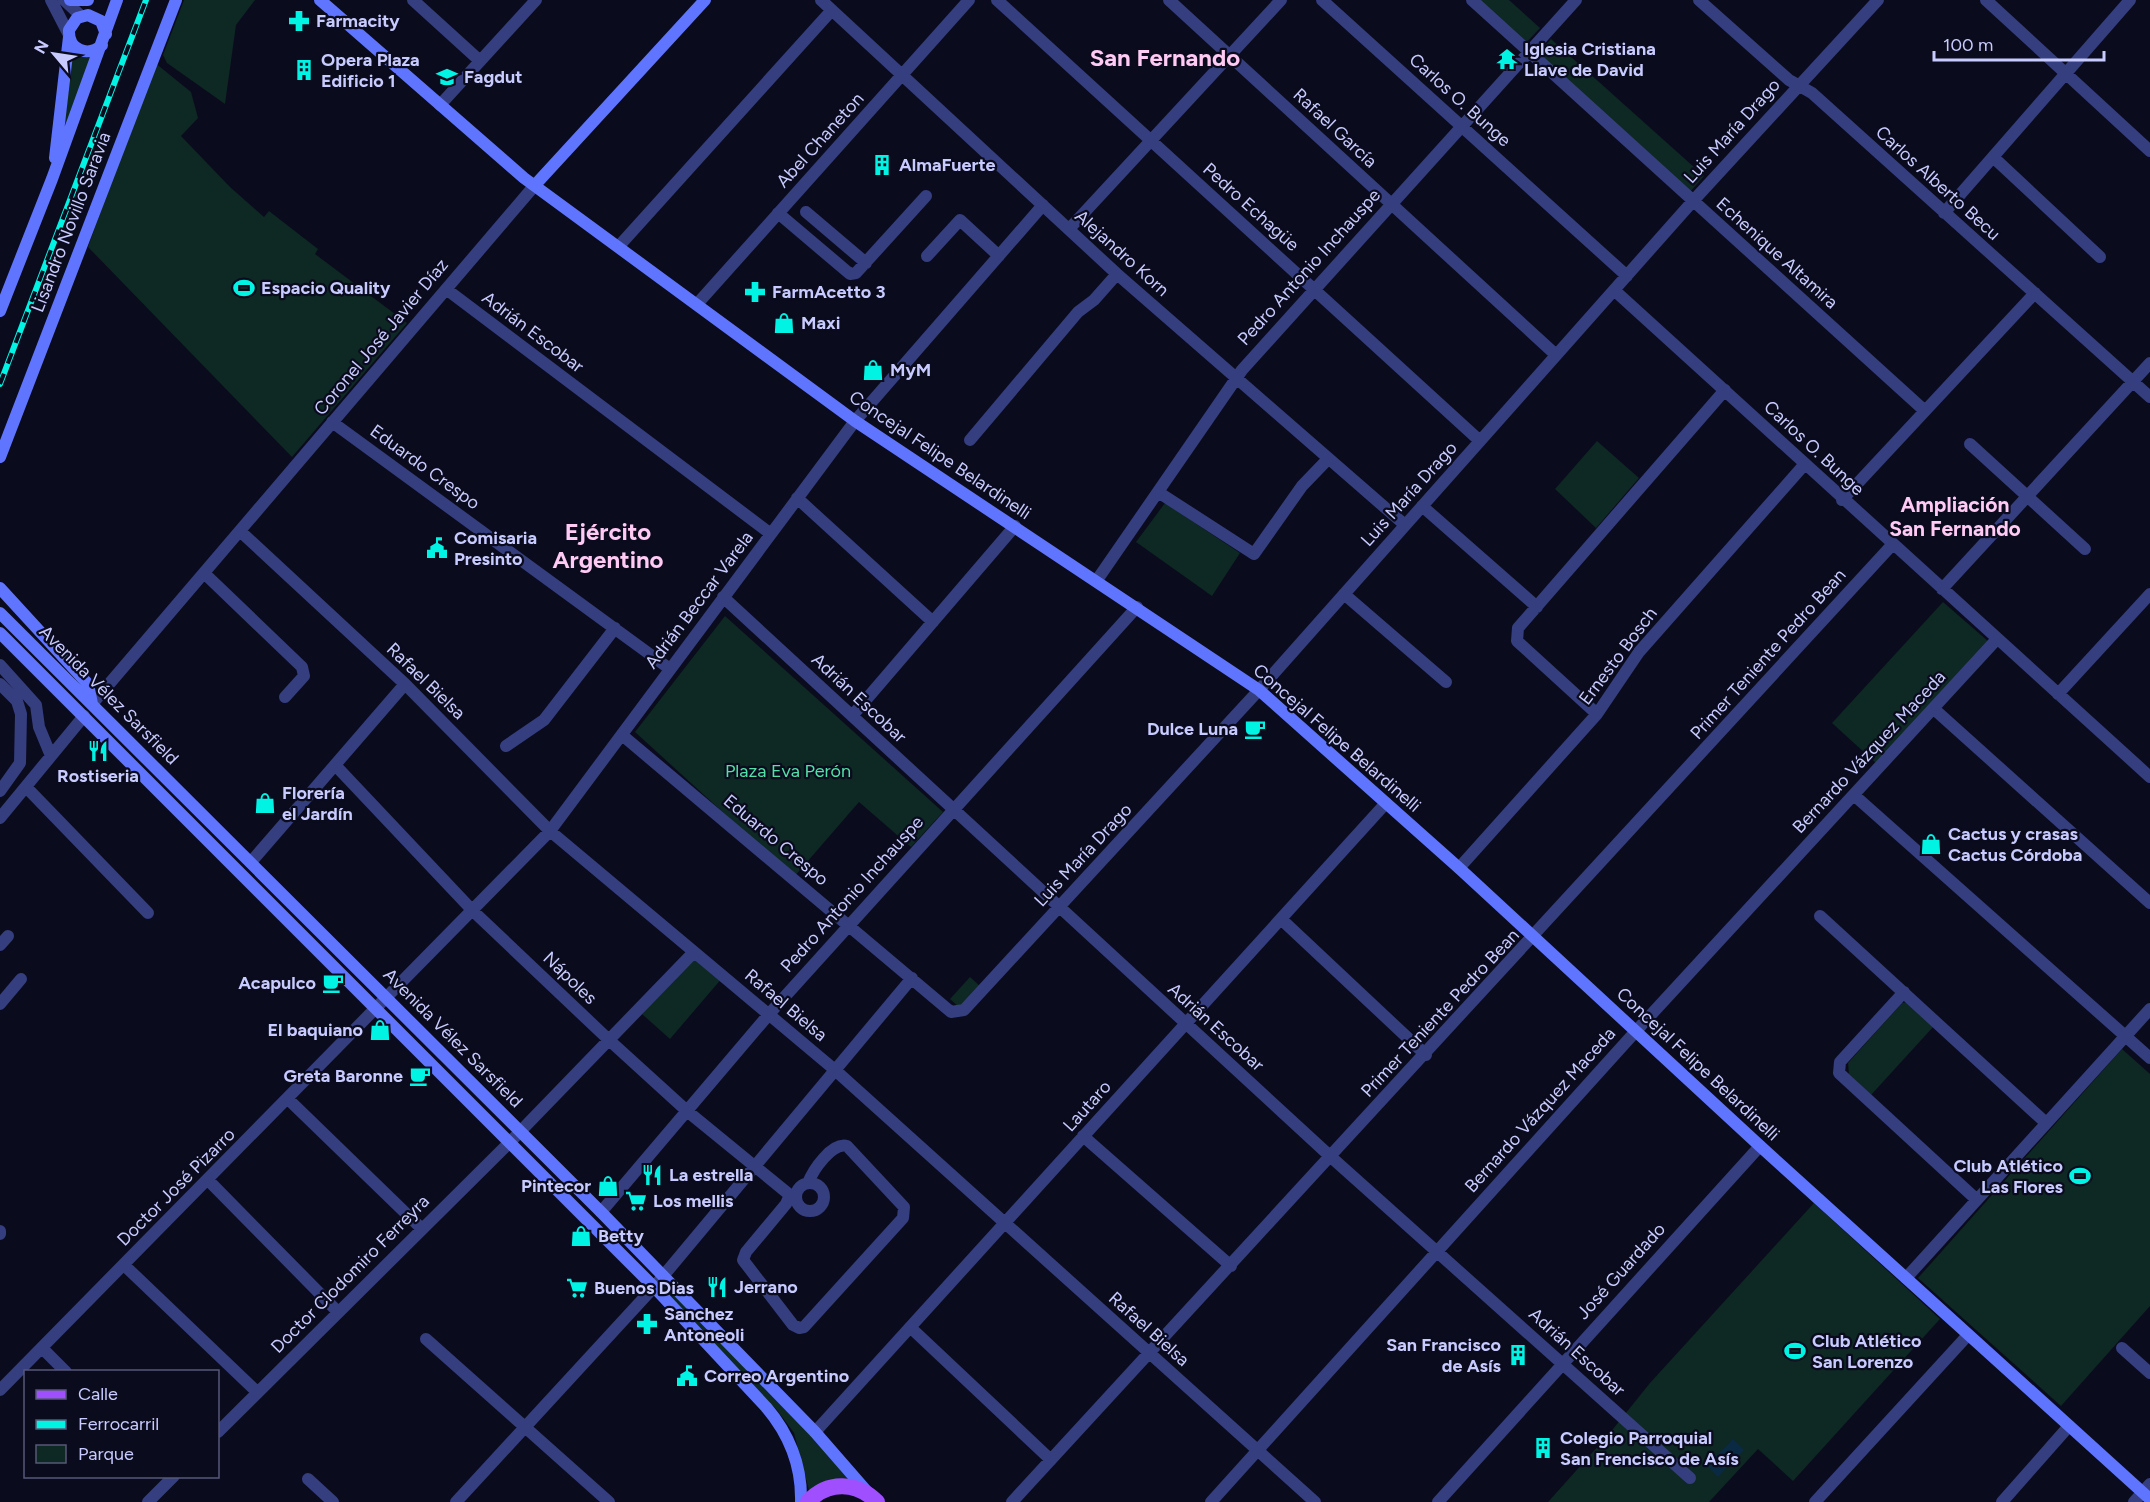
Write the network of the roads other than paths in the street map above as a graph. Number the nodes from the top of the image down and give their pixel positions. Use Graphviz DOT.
graph roads {
  1 [pos="51,0"];
  2 [pos="64,0"];
  3 [pos="70,0"];
  4 [pos="88,0"];
  5 [pos="117,0"];
  6 [pos="176,0"];
  7 [pos="320,0"];
  8 [pos="413,0"];
  9 [pos="536,0"];
  10 [pos="705,0"];
  11 [pos="821,0"];
  12 [pos="969,0"];
  13 [pos="997,0"];
  14 [pos="1169,0"];
  15 [pos="1281,0"];
  16 [pos="1322,0"];
  17 [pos="1472,0"];
  18 [pos="1576,0"];
  19 [pos="1699,0"];
  20 [pos="1878,0"];
  21 [pos="1986,0"];
  22 [pos="2126,2"];
  23 [pos="832,10"];
  24 [pos="82,16"];
  25 [pos="69,36"];
  26 [pos="104,39"];
  27 [pos="1529,52"];
  28 [pos="1230,56"];
  29 [pos="479,60"];
  30 [pos="2066,74"];
  31 [pos="902,75"];
  32 [pos="1798,85"];
  33 [pos="440,105"];
  34 [pos="1461,126"];
  35 [pos="1152,141"];
  36 [pos="2150,150"];
  37 [pos="1993,157"];
  38 [pos="52,180"];
  39 [pos="535,185"];
  40 [pos="926,196"];
  41 [pos="1693,201"];
  42 [pos="1390,203"];
  43 [pos="1043,205"];
  44 [pos="806,212"];
  45 [pos="778,213"];
  46 [pos="1944,213"];
  47 [pos="1069,229"];
  48 [pos="619,246"];
  49 [pos="927,256"];
  50 [pos="999,256"];
  51 [pos="2100,257"];
  52 [pos="866,262"];
  53 [pos="1117,274"];
  54 [pos="1627,276"];
  55 [pos="12,279"];
  56 [pos="446,289"];
  57 [pos="1314,289"];
  58 [pos="1614,290"];
  59 [pos="2035,293"];
  60 [pos="698,303"];
  61 [pos="0,305"];
  62 [pos="0,311"];
  63 [pos="1556,355"];
  64 [pos="2150,363"];
  65 [pos="1235,378"];
  66 [pos="2133,382"];
  67 [pos="1725,390"];
  68 [pos="2150,397"];
  69 [pos="1925,411"];
  70 [pos="855,421"];
  71 [pos="332,422"];
  72 [pos="970,440"];
  73 [pos="1480,441"];
  74 [pos="1970,444"];
  75 [pos="0,457"];
  76 [pos="1328,459"];
  77 [pos="1804,465"];
  78 [pos="1158,492"];
  79 [pos="2029,496"];
  80 [pos="797,498"];
  81 [pos="1842,500"];
  82 [pos="1422,506"];
  83 [pos="1405,525"];
  84 [pos="1015,526"];
  85 [pos="240,531"];
  86 [pos="771,534"];
  87 [pos="1892,545"];
  88 [pos="2085,549"];
  89 [pos="204,573"];
  90 [pos="1096,580"];
  91 [pos="0,588"];
  92 [pos="1942,589"];
  93 [pos="1344,594"];
  94 [pos="2150,594"];
  95 [pos="723,597"];
  96 [pos="1137,606"];
  97 [pos="1537,607"];
  98 [pos="0,613"];
  99 [pos="933,622"];
  100 [pos="615,628"];
  101 [pos="0,633"];
  102 [pos="1997,639"];
  103 [pos="0,665"];
  104 [pos="670,669"];
  105 [pos="1446,682"];
  106 [pos="0,684"];
  107 [pos="405,684"];
  108 [pos="1259,690"];
  109 [pos="2058,694"];
  110 [pos="285,697"];
  111 [pos="92,704"];
  112 [pos="1934,709"];
  113 [pos="1597,714"];
  114 [pos="84,716"];
  115 [pos="852,716"];
  116 [pos="622,735"];
  117 [pos="506,746"];
  118 [pos="51,756"];
  119 [pos="335,765"];
  120 [pos="2150,777"];
  121 [pos="26,786"];
  122 [pos="0,791"];
  123 [pos="1855,796"];
  124 [pos="1386,803"];
  125 [pos="952,809"];
  126 [pos="0,818"];
  127 [pos="550,831"];
  128 [pos="250,862"];
  129 [pos="1459,868"];
  130 [pos="2150,903"];
  131 [pos="1059,908"];
  132 [pos="474,911"];
  133 [pos="148,913"];
  134 [pos="1820,916"];
  135 [pos="1281,920"];
  136 [pos="849,924"];
  137 [pos="1534,938"];
  138 [pos="694,952"];
  139 [pos="912,978"];
  140 [pos="21,979"];
  141 [pos="1904,992"];
  142 [pos="387,999"];
  143 [pos="0,1004"];
  144 [pos="377,1009"];
  145 [pos="2150,1009"];
  146 [pos="964,1010"];
  147 [pos="770,1013"];
  148 [pos="1186,1024"];
  149 [pos="1636,1031"];
  150 [pos="2126,1036"];
  151 [pos="609,1040"];
  152 [pos="1426,1054"];
  153 [pos="2150,1058"];
  154 [pos="835,1070"];
  155 [pos="288,1099"];
  156 [pos="687,1111"];
  157 [pos="2046,1123"];
  158 [pos="521,1131"];
  159 [pos="1083,1136"];
  160 [pos="510,1142"];
  161 [pos="1760,1146"];
  162 [pos="1331,1157"];
  163 [pos="753,1166"];
  164 [pos="207,1180"];
  165 [pos="808,1183"];
  166 [pos="793,1198"];
  167 [pos="1977,1200"];
  168 [pos="601,1212"];
  169 [pos="1005,1223"];
  170 [pos="421,1228"];
  171 [pos="1437,1251"];
  172 [pos="124,1265"];
  173 [pos="1231,1266"];
  174 [pos="664,1276"];
  175 [pos="1906,1278"];
  176 [pos="654,1287"];
  177 [pos="338,1312"];
  178 [pos="910,1327"];
  179 [pos="1968,1335"];
  180 [pos="426,1339"];
  181 [pos="42,1348"];
  182 [pos="2122,1348"];
  183 [pos="1150,1353"];
  184 [pos="1563,1363"];
  185 [pos="65,1370"];
  186 [pos="2149,1370"];
  187 [pos="0,1389"];
  188 [pos="257,1392"];
  189 [pos="2069,1426"];
  190 [pos="526,1427"];
  191 [pos="219,1431"];
  192 [pos="815,1432"];
  193 [pos="1257,1450"];
  194 [pos="1051,1460"];
  195 [pos="172,1478"];
  196 [pos="1690,1478"];
  197 [pos="308,1479"];
  198 [pos="2148,1492"];
  199 [pos="875,1499"];
  200 [pos="148,1502"];
  201 [pos="333,1502"];
  202 [pos="456,1502"];
  203 [pos="609,1502"];
  204 [pos="801,1502"];
  205 [pos="808,1502"];
  206 [pos="1012,1502"];
  207 [pos="1211,1502"];
  208 [pos="1315,1502"];
  209 [pos="1438,1502"];
  210 [pos="1815,1502"];
  211 [pos="2002,1502"];
  212 [pos="2134,1502"];
  1 -- 25 [label="street"];
  2 -- 24 [label="street"];
  3 -- 4 [label="main road"];
  4 -- 24 [label="main road"];
  5 -- 26 [label="main road"];
  6 -- 75 [label="main road, Lisandro Novillo Saravia"];
  7 -- 33 [label="main road, Concejal Felipe Belardinelli"];
  8 -- 29 [label="street"];
  9 -- 29 [label="street"];
  10 -- 39 [label="main road, Coronel José Javier Díaz"];
  11 -- 23 [label="street, Alejandro Korn"];
  12 -- 31 [label="street, Abel Chaneton"];
  13 -- 35 [label="street, Pedro Echagüe"];
  14 -- 28 [label="street, Rafael García"];
  15 -- 28 [label="street"];
  16 -- 34 [label="street, Carlos O. Bunge"];
  17 -- 27 [label="street, Echenique Altamira"];
  18 -- 27 [label="street, Pedro Antonio Inchauspe"];
  19 -- 32 [label="street, Carlos Alberto Becu"];
  20 -- 32 [label="street, Luis María Drago"];
  21 -- 30 [label="street"];
  22 -- 30 [label="street"];
  23 -- 31 [label="street, Alejandro Korn"];
  23 -- 48 [label="street"];
  24 -- 25 [label="main road"];
  24 -- 26 [label="main road"];
  25 -- 26 [label="main road"];
  25 -- 38 [label="main road"];
  26 -- 38 [label="main road"];
  27 -- 34 [label="street, Pedro Antonio Inchauspe"];
  27 -- 41 [label="street, Echenique Altamira"];
  28 -- 35 [label="street"];
  28 -- 42 [label="street, Rafael García"];
  29 -- 33 [label="street"];
  30 -- 36 [label="street"];
  30 -- 37 [label="street"];
  31 -- 43 [label="street, Alejandro Korn"];
  31 -- 45 [label="street, Abel Chaneton"];
  32 -- 41 [label="street, Luis María Drago"];
  32 -- 46 [label="street, Carlos Alberto Becu"];
  33 -- 39 [label="main road, Concejal Felipe Belardinelli"];
  34 -- 42 [label="street, Pedro Antonio Inchauspe"];
  34 -- 54 [label="street, Carlos O. Bunge"];
  35 -- 47 [label="street"];
  35 -- 57 [label="street, Pedro Echagüe"];
  37 -- 46 [label="street"];
  37 -- 51 [label="street"];
  38 -- 55 [label="main road"];
  39 -- 48 [label="main road, Concejal Felipe Belardinelli"];
  39 -- 56 [label="street, Coronel José Javier Díaz"];
  40 -- 52 [label="street"];
  41 -- 54 [label="street, Luis María Drago"];
  41 -- 69 [label="street, Echenique Altamira"];
  42 -- 57 [label="street, Pedro Antonio Inchauspe"];
  42 -- 63 [label="street, Rafael García"];
  43 -- 47 [label="street, Alejandro Korn"];
  43 -- 50 [label="street, Adrián Beccar Varela"];
  44 -- 52 [label="street"];
  45 -- 52 [label="street"];
  45 -- 60 [label="street, Abel Chaneton"];
  46 -- 59 [label="street, Carlos Alberto Becu"];
  47 -- 53 [label="street, Alejandro Korn"];
  48 -- 60 [label="main road, Concejal Felipe Belardinelli"];
  49 -- 50 [label="street"];
  50 -- 70 [label="street, Adrián Beccar Varela"];
  53 -- 65 [label="street, Alejandro Korn"];
  53 -- 72 [label="street"];
  54 -- 58 [label="street, Luis María Drago"];
  55 -- 61 [label="main road"];
  55 -- 62 [label="main road"];
  56 -- 71 [label="street, Coronel José Javier Díaz"];
  56 -- 86 [label="street, Adrián Escobar"];
  57 -- 65 [label="street, Pedro Antonio Inchauspe"];
  57 -- 73 [label="street, Pedro Echagüe"];
  58 -- 63 [label="street, Luis María Drago"];
  58 -- 67 [label="street, Carlos O. Bunge"];
  59 -- 66 [label="street, Carlos Alberto Becu"];
  59 -- 69 [label="street"];
  60 -- 70 [label="main road, Concejal Felipe Belardinelli"];
  63 -- 73 [label="street, Luis María Drago"];
  64 -- 66 [label="street"];
  65 -- 76 [label="street, Alejandro Korn"];
  65 -- 78 [label="street, Pedro Antonio Inchauspe"];
  66 -- 68 [label="street, Carlos Alberto Becu"];
  66 -- 79 [label="street"];
  67 -- 77 [label="street, Carlos O. Bunge"];
  67 -- 97 [label="street"];
  69 -- 81 [label="street"];
  70 -- 80 [label="street, Adrián Beccar Varela"];
  70 -- 84 [label="main road, Concejal Felipe Belardinelli"];
  71 -- 85 [label="street, Coronel José Javier Díaz"];
  71 -- 100 [label="street, Eduardo Crespo"];
  73 -- 82 [label="street, Luis María Drago"];
  74 -- 79 [label="street"];
  76 -- 78 [label="street"];
  76 -- 83 [label="street, Alejandro Korn"];
  77 -- 81 [label="street, Carlos O. Bunge"];
  77 -- 113 [label="street, Ernesto Bosch"];
  78 -- 90 [label="street, Pedro Antonio Inchauspe"];
  79 -- 88 [label="street"];
  79 -- 92 [label="street"];
  80 -- 86 [label="street, Adrián Beccar Varela"];
  80 -- 99 [label="street"];
  81 -- 87 [label="street, Carlos O. Bunge"];
  82 -- 83 [label="street, Luis María Drago"];
  82 -- 97 [label="street"];
  83 -- 93 [label="street, Luis María Drago"];
  84 -- 90 [label="main road, Concejal Felipe Belardinelli"];
  84 -- 99 [label="street"];
  85 -- 89 [label="street, Coronel José Javier Díaz"];
  85 -- 107 [label="street, Rafael Bielsa"];
  86 -- 95 [label="street, Adrián Beccar Varela"];
  87 -- 92 [label="street, Carlos O. Bunge"];
  87 -- 137 [label="street, Primer Teniente Pedro Bean"];
  89 -- 110 [label="street"];
  89 -- 111 [label="street, Coronel José Javier Díaz"];
  90 -- 96 [label="main road, Concejal Felipe Belardinelli"];
  91 -- 111 [label="main road"];
  92 -- 102 [label="street, Carlos O. Bunge"];
  93 -- 105 [label="street"];
  93 -- 108 [label="street, Luis María Drago"];
  94 -- 109 [label="street"];
  95 -- 104 [label="street, Adrián Beccar Varela"];
  95 -- 115 [label="street, Adrián Escobar"];
  96 -- 108 [label="main road, Concejal Felipe Belardinelli"];
  96 -- 125 [label="street, Pedro Antonio Inchauspe"];
  97 -- 113 [label="street"];
  98 -- 111 [label="main road, Avenida Vélez Sarsfield"];
  99 -- 115 [label="street"];
  100 -- 104 [label="street, Eduardo Crespo"];
  100 -- 117 [label="street"];
  101 -- 114 [label="main road, Avenida Vélez Sarsfield"];
  102 -- 109 [label="street, Carlos O. Bunge"];
  102 -- 112 [label="street, Bernardo Vázquez Maceda"];
  103 -- 118 [label="street"];
  104 -- 116 [label="street, Adrián Beccar Varela"];
  106 -- 122 [label="street"];
  107 -- 119 [label="street"];
  107 -- 127 [label="street, Rafael Bielsa"];
  108 -- 124 [label="main road, Concejal Felipe Belardinelli"];
  108 -- 131 [label="street, Luis María Drago"];
  109 -- 120 [label="street, Carlos O. Bunge"];
  111 -- 128 [label="main road, Avenida Vélez Sarsfield"];
  112 -- 123 [label="street, Bernardo Vázquez Maceda"];
  112 -- 130 [label="street"];
  113 -- 129 [label="street, Ernesto Bosch"];
  114 -- 118 [label="street"];
  114 -- 144 [label="main road, Avenida Vélez Sarsfield"];
  115 -- 125 [label="street, Adrián Escobar"];
  116 -- 127 [label="street, Adrián Beccar Varela"];
  116 -- 136 [label="street, Eduardo Crespo"];
  118 -- 121 [label="street"];
  119 -- 128 [label="street"];
  119 -- 132 [label="street, Nápoles"];
  121 -- 126 [label="street"];
  121 -- 133 [label="street"];
  123 -- 149 [label="street, Bernardo Vázquez Maceda"];
  123 -- 150 [label="street"];
  124 -- 129 [label="main road, Concejal Felipe Belardinelli"];
  124 -- 135 [label="street, Lautaro"];
  125 -- 131 [label="street, Adrián Escobar"];
  125 -- 136 [label="street, Pedro Antonio Inchauspe"];
  127 -- 132 [label="street, Adrián Beccar Varela"];
  127 -- 138 [label="street, Rafael Bielsa"];
  128 -- 142 [label="main road, Avenida Vélez Sarsfield"];
  129 -- 137 [label="main road, Concejal Felipe Belardinelli"];
  131 -- 146 [label="street, Luis María Drago"];
  131 -- 148 [label="street, Adrián Escobar"];
  132 -- 142 [label="street, Adrián Beccar Varela"];
  132 -- 151 [label="street, Nápoles"];
  134 -- 141 [label="street"];
  135 -- 148 [label="street, Lautaro"];
  135 -- 152 [label="street"];
  136 -- 139 [label="street, Eduardo Crespo"];
  136 -- 147 [label="street, Pedro Antonio Inchauspe"];
  137 -- 149 [label="main road, Concejal Felipe Belardinelli"];
  137 -- 152 [label="street, Primer Teniente Pedro Bean"];
  138 -- 147 [label="street, Rafael Bielsa"];
  138 -- 151 [label="street, Doctor Clodomiro Ferreyra"];
  139 -- 146 [label="street, Eduardo Crespo"];
  139 -- 154 [label="street"];
  140 -- 143 [label="street"];
  141 -- 157 [label="street"];
  141 -- 167 [label="street"];
  142 -- 144 [label="street, Adrián Beccar Varela"];
  142 -- 158 [label="main road, Avenida Vélez Sarsfield"];
  144 -- 155 [label="street, Doctor José Pizarro"];
  144 -- 160 [label="main road, Avenida Vélez Sarsfield"];
  145 -- 150 [label="street"];
  147 -- 154 [label="street, Rafael Bielsa"];
  147 -- 156 [label="street, Pedro Antonio Inchauspe"];
  148 -- 159 [label="street, Lautaro"];
  148 -- 162 [label="street, Adrián Escobar"];
  149 -- 161 [label="main road, Concejal Felipe Belardinelli"];
  149 -- 171 [label="street, Bernardo Vázquez Maceda"];
  150 -- 153 [label="street"];
  150 -- 157 [label="street"];
  151 -- 156 [label="street, Nápoles"];
  151 -- 158 [label="street, Doctor Clodomiro Ferreyra"];
  152 -- 162 [label="street, Primer Teniente Pedro Bean"];
  154 -- 163 [label="street"];
  154 -- 169 [label="street, Rafael Bielsa"];
  155 -- 164 [label="street, Doctor José Pizarro"];
  155 -- 170 [label="street"];
  156 -- 163 [label="street, Nápoles"];
  156 -- 168 [label="street, Pedro Antonio Inchauspe"];
  157 -- 167 [label="street"];
  158 -- 160 [label="street, Doctor Clodomiro Ferreyra"];
  158 -- 168 [label="main road, Avenida Vélez Sarsfield"];
  159 -- 169 [label="street, Lautaro"];
  159 -- 173 [label="street"];
  160 -- 170 [label="street, Doctor Clodomiro Ferreyra"];
  160 -- 176 [label="main road, Avenida Vélez Sarsfield"];
  161 -- 175 [label="main road, Concejal Felipe Belardinelli"];
  161 -- 184 [label="street, José Guardado"];
  162 -- 171 [label="street, Adrián Escobar"];
  162 -- 173 [label="street, Primer Teniente Pedro Bean"];
  163 -- 166 [label="street, Nápoles"];
  163 -- 174 [label="street"];
  164 -- 172 [label="street, Doctor José Pizarro"];
  164 -- 177 [label="street"];
  165 -- 166 [label="street"];
  165 -- 166 [label="street, Nápoles"];
  165 -- 166 [label="street"];
  167 -- 175 [label="street"];
  168 -- 174 [label="main road, Avenida Vélez Sarsfield"];
  169 -- 178 [label="street, Lautaro"];
  169 -- 183 [label="street, Rafael Bielsa"];
  170 -- 177 [label="street, Doctor Clodomiro Ferreyra"];
  171 -- 184 [label="street, Adrián Escobar"];
  171 -- 193 [label="street, Bernardo Vázquez Maceda"];
  172 -- 181 [label="street, Doctor José Pizarro"];
  172 -- 188 [label="street"];
  173 -- 183 [label="street, Primer Teniente Pedro Bean"];
  174 -- 176 [label="street"];
  174 -- 192 [label="main road, Avenida Vélez Sarsfield"];
  175 -- 179 [label="main road, Concejal Felipe Belardinelli"];
  176 -- 190 [label="street"];
  176 -- 204 [label="main road, Avenida Vélez Sarsfield"];
  177 -- 188 [label="street, Doctor Clodomiro Ferreyra"];
  178 -- 192 [label="street, Lautaro"];
  178 -- 194 [label="street"];
  179 -- 189 [label="main road, Concejal Felipe Belardinelli"];
  179 -- 210 [label="street"];
  180 -- 190 [label="street"];
  181 -- 185 [label="street"];
  181 -- 187 [label="street, Doctor José Pizarro"];
  182 -- 186 [label="street"];
  183 -- 193 [label="street, Rafael Bielsa"];
  183 -- 194 [label="street, Primer Teniente Pedro Bean"];
  184 -- 196 [label="street, Adrián Escobar"];
  184 -- 209 [label="street, José Guardado"];
  188 -- 191 [label="street, Doctor Clodomiro Ferreyra"];
  189 -- 198 [label="main road, Concejal Felipe Belardinelli"];
  189 -- 211 [label="street"];
  190 -- 202 [label="street"];
  190 -- 203 [label="street"];
  192 -- 199 [label="main road, Avenida Vélez Sarsfield"];
  193 -- 207 [label="street, Bernardo Vázquez Maceda"];
  193 -- 208 [label="street, Rafael Bielsa"];
  194 -- 206 [label="street, Primer Teniente Pedro Bean"];
  195 -- 200 [label="street"];
  197 -- 201 [label="street"];
  198 -- 212 [label="street"];
  199 -- 205 [label="main road"];
}
